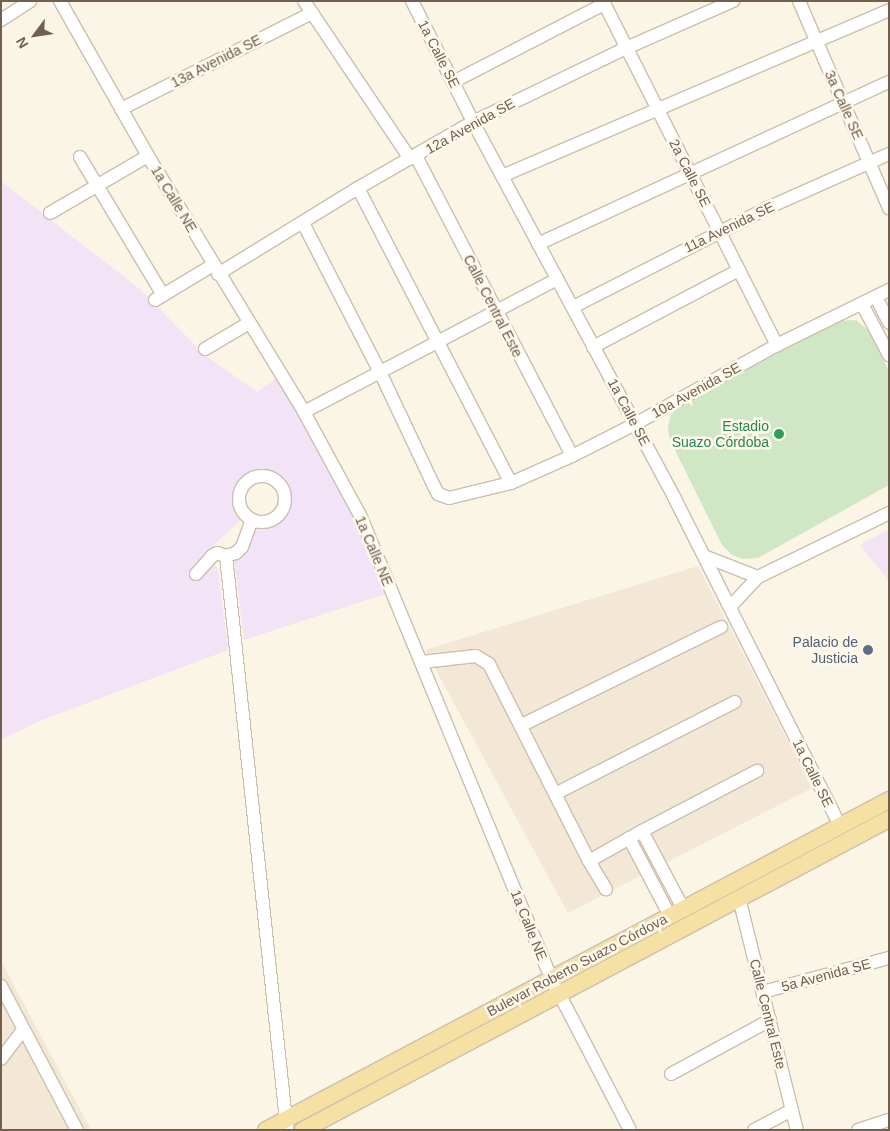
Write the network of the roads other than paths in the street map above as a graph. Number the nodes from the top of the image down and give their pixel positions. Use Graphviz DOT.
graph roads {
  1 [pos="30,1"];
  2 [pos="60,1"];
  3 [pos="304,1"];
  4 [pos="733,1"];
  5 [pos="799,1"];
  6 [pos="417,3"];
  7 [pos="603,3"];
  8 [pos="889,10"];
  9 [pos="312,13"];
  10 [pos="1,20"];
  11 [pos="817,42"];
  12 [pos="626,48"];
  13 [pos="453,82"];
  14 [pos="889,82"];
  15 [pos="843,103"];
  16 [pos="121,109"];
  17 [pos="658,110"];
  18 [pos="474,122"];
  19 [pos="889,154"];
  20 [pos="80,156"];
  21 [pos="148,156"];
  22 [pos="413,158"];
  23 [pos="869,162"];
  24 [pos="690,172"];
  25 [pos="502,176"];
  26 [pos="98,185"];
  27 [pos="358,188"];
  28 [pos="889,208"];
  29 [pos="50,212"];
  30 [pos="303,223"];
  31 [pos="719,231"];
  32 [pos="538,244"];
  33 [pos="215,269"];
  34 [pos="739,270"];
  35 [pos="557,279"];
  36 [pos="889,290"];
  37 [pos="876,297"];
  38 [pos="862,304"];
  39 [pos="572,307"];
  40 [pos="496,312"];
  41 [pos="249,323"];
  42 [pos="889,323"];
  43 [pos="437,343"];
  44 [pos="777,345"];
  45 [pos="593,346"];
  46 [pos="205,349"];
  47 [pos="889,354"];
  48 [pos="380,372"];
  49 [pos="304,412"];
  50 [pos="635,424"];
  51 [pos="572,456"];
  52 [pos="511,483"];
  53 [pos="889,513"];
  54 [pos="252,520"];
  55 [pos="226,556"];
  56 [pos="704,556"];
  57 [pos="196,574"];
  58 [pos="758,577"];
  59 [pos="730,607"];
  60 [pos="721,627"];
  61 [pos="422,662"];
  62 [pos="735,702"];
  63 [pos="522,725"];
  64 [pos="757,771"];
  65 [pos="555,794"];
  66 [pos="889,800"];
  67 [pos="889,819"];
  68 [pos="840,826"];
  69 [pos="642,831"];
  70 [pos="629,838"];
  71 [pos="589,861"];
  72 [pos="606,889"];
  73 [pos="739,898"];
  74 [pos="676,912"];
  75 [pos="889,958"];
  76 [pos="555,985"];
  77 [pos="1,986"];
  78 [pos="763,992"];
  79 [pos="770,1020"];
  80 [pos="23,1030"];
  81 [pos="1,1059"];
  82 [pos="670,1074"];
  83 [pos="792,1110"];
  84 [pos="889,1120"];
  85 [pos="287,1124"];
  86 [pos="871,1128"];
  87 [pos="77,1130"];
  88 [pos="266,1130"];
  89 [pos="302,1130"];
  90 [pos="630,1130"];
  91 [pos="754,1130"];
  92 [pos="797,1130"];
  93 [pos="858,1130"];
  1 -- 10 [label="street"];
  2 -- 16 [label="street, 1a Calle NE"];
  3 -- 9 [label="street, Calle Central Este"];
  4 -- 12 [label="street, 12a Avenida SE"];
  5 -- 11 [label="street, 3a Calle SE"];
  6 -- 13 [label="street, 1a Calle SE"];
  7 -- 12 [label="street, 2a Calle SE"];
  7 -- 13 [label="street"];
  8 -- 11 [label="street"];
  9 -- 16 [label="street, 13a Avenida SE"];
  9 -- 22 [label="street, Calle Central Este"];
  11 -- 15 [label="street, 3a Calle SE"];
  11 -- 17 [label="street"];
  12 -- 17 [label="street, 2a Calle SE"];
  12 -- 18 [label="street, 12a Avenida SE"];
  13 -- 18 [label="street, 1a Calle SE"];
  14 -- 15 [label="street"];
  15 -- 23 [label="street, 3a Calle SE"];
  15 -- 24 [label="street"];
  16 -- 21 [label="street, 1a Calle NE"];
  17 -- 24 [label="street, 2a Calle SE"];
  17 -- 25 [label="street"];
  18 -- 22 [label="street, 12a Avenida SE"];
  18 -- 25 [label="street, 1a Calle SE"];
  19 -- 23 [label="street, 11a Avenida SE"];
  20 -- 26 [label="street"];
  21 -- 26 [label="street"];
  21 -- 33 [label="street, 1a Calle NE"];
  22 -- 27 [label="street, 12a Avenida SE"];
  22 -- 40 [label="street, Calle Central Este"];
  23 -- 28 [label="street, 3a Calle SE"];
  23 -- 31 [label="street, 11a Avenida SE"];
  24 -- 31 [label="street, 2a Calle SE"];
  24 -- 32 [label="street"];
  25 -- 32 [label="street, 1a Calle SE"];
  26 -- 29 [label="street"];
  26 -- 33 [label="street, 12a Avenida SE"];
  27 -- 30 [label="street, 12a Avenida SE"];
  27 -- 43 [label="street"];
  30 -- 33 [label="street, 12a Avenida SE"];
  30 -- 48 [label="street"];
  31 -- 34 [label="street, 2a Calle SE"];
  31 -- 39 [label="street, 11a Avenida SE"];
  32 -- 35 [label="street, 1a Calle SE"];
  33 -- 41 [label="street, 1a Calle NE"];
  34 -- 44 [label="street, 2a Calle SE"];
  34 -- 45 [label="street"];
  35 -- 39 [label="street, 1a Calle SE"];
  35 -- 40 [label="street"];
  36 -- 37 [label="street, 10a Avenida SE"];
  37 -- 38 [label="street, 10a Avenida SE"];
  37 -- 42 [label="street"];
  38 -- 44 [label="street, 10a Avenida SE"];
  38 -- 47 [label="street"];
  39 -- 45 [label="street, 1a Calle SE"];
  40 -- 43 [label="street"];
  40 -- 51 [label="street, Calle Central Este"];
  41 -- 46 [label="street"];
  41 -- 49 [label="street, 1a Calle NE"];
  43 -- 48 [label="street"];
  43 -- 52 [label="street"];
  44 -- 50 [label="street, 10a Avenida SE"];
  45 -- 50 [label="street, 1a Calle SE"];
  48 -- 49 [label="street"];
  48 -- 52 [label="street, 10a Avenida SE"];
  49 -- 61 [label="street, 1a Calle NE"];
  50 -- 51 [label="street, 10a Avenida SE"];
  50 -- 56 [label="street, 1a Calle SE"];
  51 -- 52 [label="street, 10a Avenida SE"];
  53 -- 58 [label="street"];
  54 -- 55 [label="street"];
  55 -- 57 [label="street"];
  55 -- 85 [label="street"];
  56 -- 58 [label="street"];
  56 -- 59 [label="street, 1a Calle SE"];
  58 -- 59 [label="street"];
  59 -- 68 [label="street, 1a Calle SE"];
  60 -- 63 [label="street"];
  61 -- 63 [label="street"];
  61 -- 76 [label="street, 1a Calle NE"];
  62 -- 65 [label="street"];
  63 -- 65 [label="street"];
  64 -- 69 [label="street"];
  65 -- 71 [label="street"];
  66 -- 68 [label="main road, Bulevar Roberto Suazo Córdova"];
  67 -- 73 [label="main road, Bulevar Roberto Suazo Córdova"];
  68 -- 74 [label="main road, Bulevar Roberto Suazo Córdova"];
  69 -- 70 [label="street"];
  69 -- 74 [label="street"];
  70 -- 71 [label="street"];
  70 -- 74 [label="street"];
  71 -- 72 [label="street"];
  73 -- 76 [label="main road, Bulevar Roberto Suazo Córdova"];
  73 -- 78 [label="street, Calle Central Este"];
  74 -- 76 [label="main road, Bulevar Roberto Suazo Córdova"];
  75 -- 78 [label="street, 5a Avenida SE"];
  76 -- 85 [label="main road, Bulevar Roberto Suazo Córdova"];
  76 -- 89 [label="main road, Bulevar Roberto Suazo Córdova"];
  76 -- 90 [label="street, 1a Calle NE"];
  77 -- 80 [label="street"];
  78 -- 79 [label="street, Calle Central Este"];
  79 -- 82 [label="street"];
  79 -- 83 [label="street, Calle Central Este"];
  80 -- 81 [label="street"];
  80 -- 87 [label="street"];
  83 -- 91 [label="street"];
  83 -- 92 [label="street, Calle Central Este"];
  84 -- 86 [label="street"];
  85 -- 88 [label="main road, Bulevar Roberto Suazo Córdova"];
  86 -- 93 [label="street"];
}
